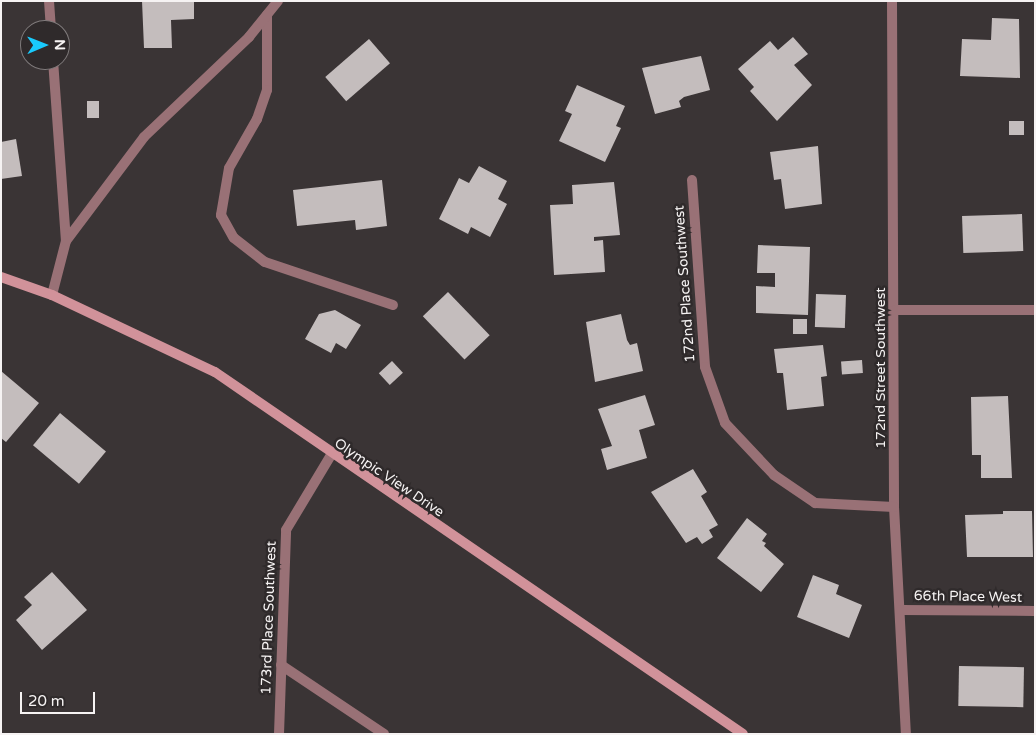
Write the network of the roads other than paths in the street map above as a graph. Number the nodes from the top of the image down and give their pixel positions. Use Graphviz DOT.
graph roads {
  1 [pos="49,1"];
  2 [pos="278,1"];
  3 [pos="892,1"];
  4 [pos="267,15"];
  5 [pos="50,20"];
  6 [pos="54,70"];
  7 [pos="692,180"];
  8 [pos="66,241"];
  9 [pos="1,277"];
  10 [pos="52,295"];
  11 [pos="393,305"];
  12 [pos="895,310"];
  13 [pos="1035,310"];
  14 [pos="331,456"];
  15 [pos="894,507"];
  16 [pos="901,610"];
  17 [pos="1035,611"];
  18 [pos="281,665"];
  19 [pos="279,734"];
  20 [pos="384,734"];
  21 [pos="743,734"];
  22 [pos="906,734"];
  1 -- 5 [label="street"];
  2 -- 4 [label="street"];
  3 -- 12 [label="street, 172nd Street Southwest"];
  4 -- 8 [label="street"];
  4 -- 11 [label="street"];
  6 -- 8 [label="street"];
  7 -- 15 [label="street, 172nd Place Southwest"];
  8 -- 10 [label="street"];
  9 -- 10 [label="main road, Olympic View Drive"];
  10 -- 14 [label="main road, Olympic View Drive"];
  12 -- 13 [label="street"];
  12 -- 15 [label="street, 172nd Street Southwest"];
  14 -- 18 [label="street, 173rd Place Southwest"];
  14 -- 21 [label="main road, Olympic View Drive"];
  15 -- 16 [label="street, 172nd Street Southwest"];
  16 -- 17 [label="street, 66th Place West"];
  16 -- 22 [label="street, 172nd Street Southwest"];
  18 -- 19 [label="street, 173rd Place Southwest"];
  18 -- 20 [label="street"];
}
